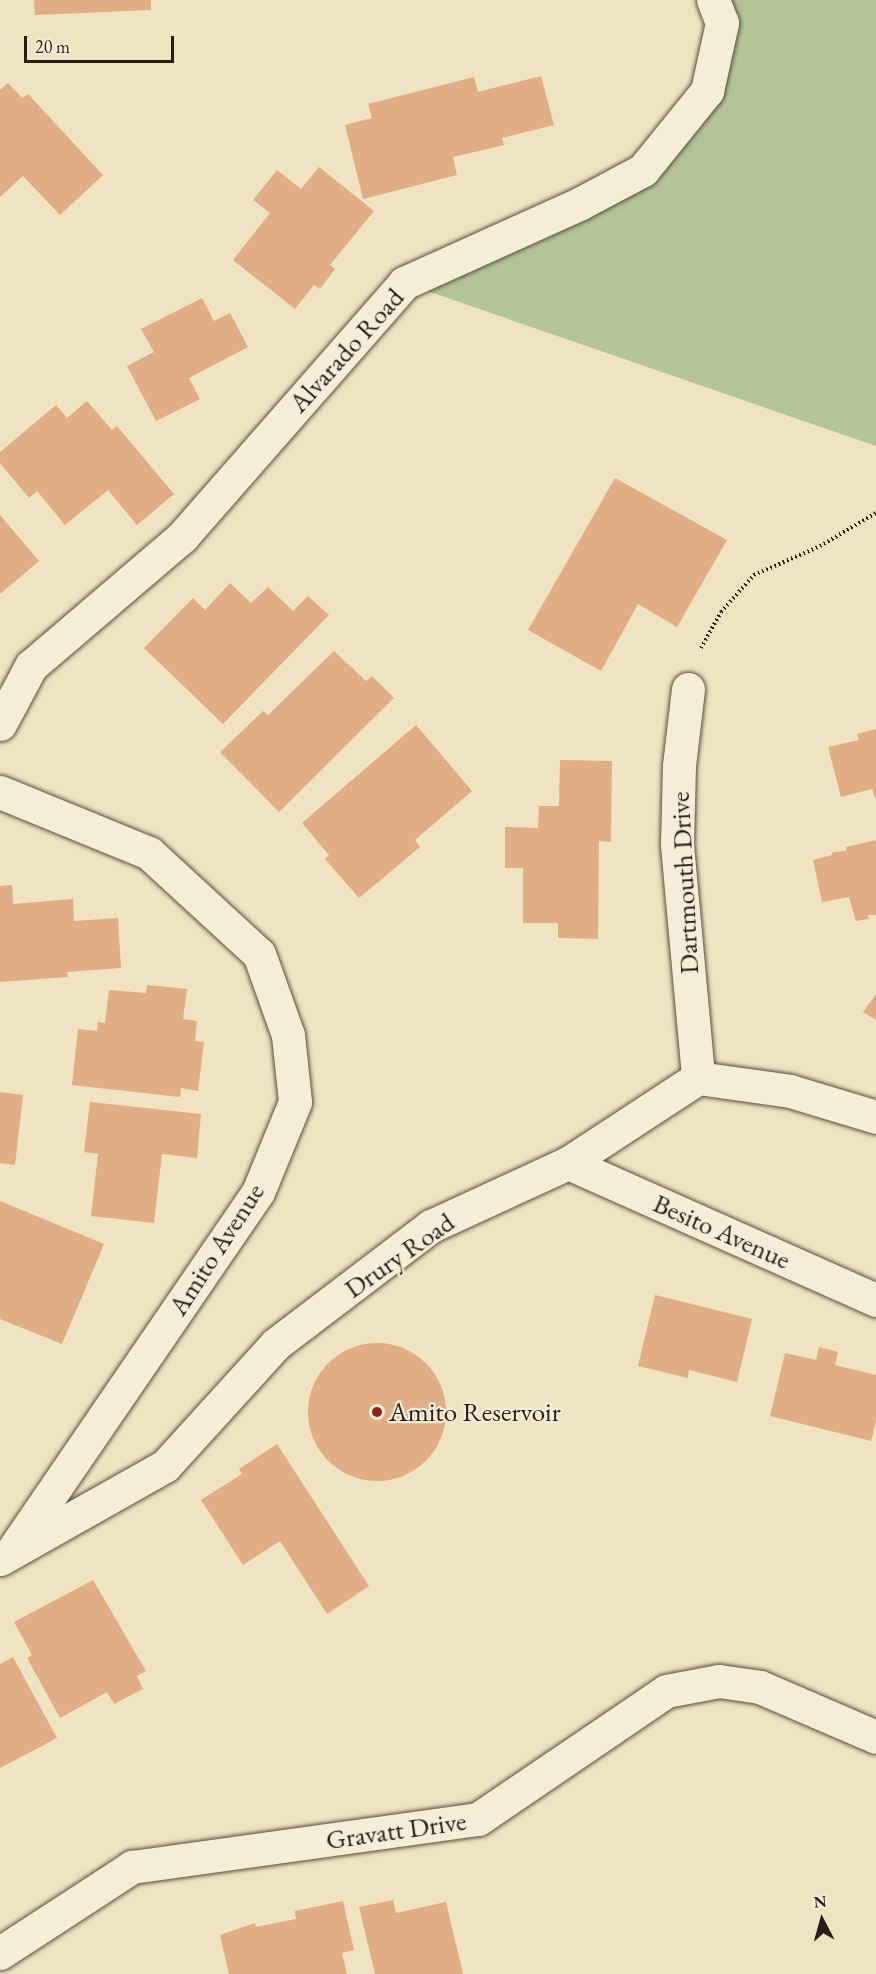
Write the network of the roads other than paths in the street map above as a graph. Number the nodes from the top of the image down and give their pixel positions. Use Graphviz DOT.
graph roads {
  1 [pos="713,0"];
  2 [pos="688,688"];
  3 [pos="0,724"];
  4 [pos="0,792"];
  5 [pos="698,1078"];
  6 [pos="876,1117"];
  7 [pos="568,1163"];
  8 [pos="876,1300"];
  9 [pos="5,1556"];
  10 [pos="876,1737"];
  11 [pos="0,1953"];
  1 -- 3 [label="street, Alvarado Road"];
  2 -- 5 [label="street, Dartmouth Drive"];
  4 -- 9 [label="street, Amito Avenue"];
  5 -- 6 [label="street"];
  5 -- 7 [label="street, Drury Road"];
  7 -- 8 [label="street, Besito Avenue"];
  7 -- 9 [label="street, Drury Road"];
  10 -- 11 [label="street, Gravatt Drive"];
}
